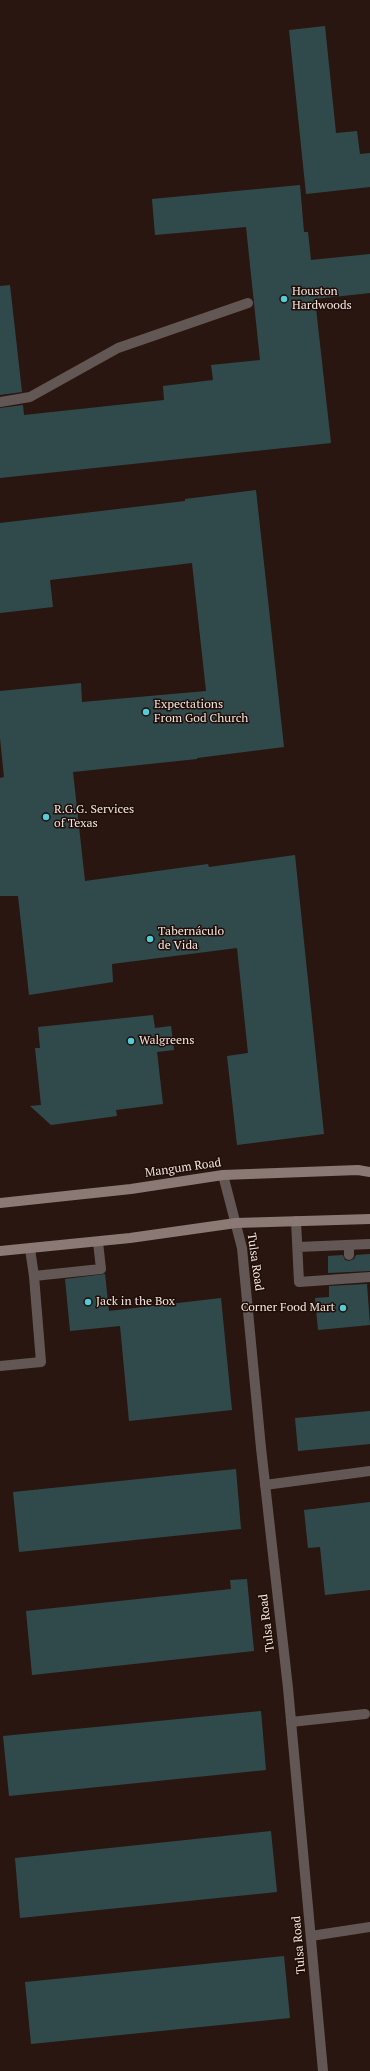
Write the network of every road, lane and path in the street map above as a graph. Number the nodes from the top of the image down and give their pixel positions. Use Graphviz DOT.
graph roads {
  1 [pos="248,303"];
  2 [pos="0,402"];
  3 [pos="370,1172"];
  4 [pos="223,1175"];
  5 [pos="0,1203"];
  6 [pos="370,1219"];
  7 [pos="296,1221"];
  8 [pos="236,1223"];
  9 [pos="98,1242"];
  10 [pos="370,1244"];
  11 [pos="298,1247"];
  12 [pos="30,1248"];
  13 [pos="0,1251"];
  14 [pos="34,1276"];
  15 [pos="370,1277"];
  16 [pos="0,1366"];
  17 [pos="370,1471"];
  18 [pos="265,1485"];
  19 [pos="365,1714"];
  20 [pos="291,1722"];
  21 [pos="370,1928"];
  22 [pos="311,1936"];
  23 [pos="323,2071"];
  1 -- 2 [label="street"];
  3 -- 4 [label="main road, Mangum Road"];
  4 -- 5 [label="main road, Mangum Road"];
  4 -- 8 [label="street, Tulsa Road"];
  6 -- 7 [label="main road"];
  7 -- 8 [label="main road"];
  7 -- 11 [label="street"];
  8 -- 9 [label="main road"];
  8 -- 18 [label="street, Tulsa Road"];
  9 -- 12 [label="main road"];
  9 -- 14 [label="street"];
  10 -- 11 [label="street"];
  11 -- 15 [label="street"];
  12 -- 13 [label="main road"];
  12 -- 14 [label="street"];
  14 -- 16 [label="street"];
  17 -- 18 [label="street"];
  18 -- 20 [label="street, Tulsa Road"];
  19 -- 20 [label="street"];
  20 -- 22 [label="street, Tulsa Road"];
  21 -- 22 [label="street"];
  22 -- 23 [label="street, Tulsa Road"];
}
